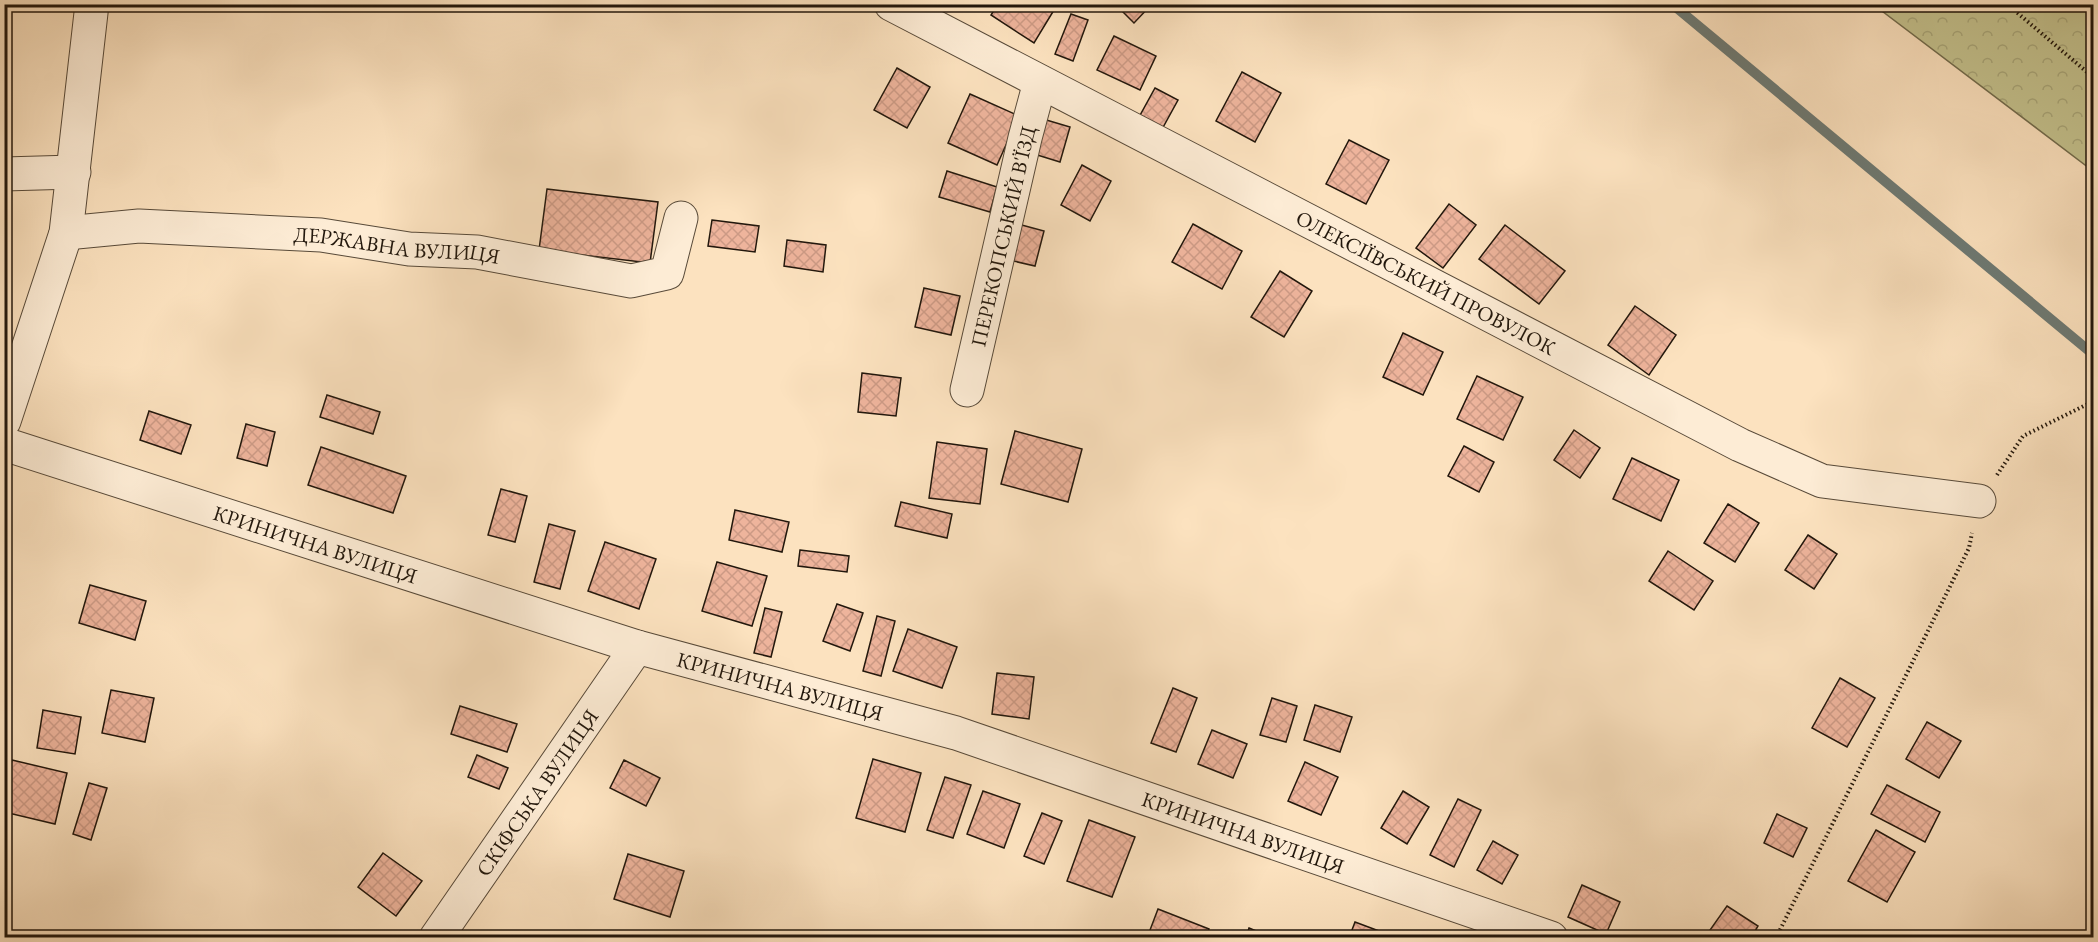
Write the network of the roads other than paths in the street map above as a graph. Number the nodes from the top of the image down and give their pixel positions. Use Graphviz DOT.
graph roads {
  1 [pos="92,4"];
  2 [pos="891,4"];
  3 [pos="1040,82"];
  4 [pos="74,172"];
  5 [pos="4,174"];
  6 [pos="681,218"];
  7 [pos="66,233"];
  8 [pos="967,390"];
  9 [pos="4,421"];
  10 [pos="4,444"];
  11 [pos="1979,501"];
  12 [pos="637,647"];
  13 [pos="436,938"];
  14 [pos="1551,938"];
  1 -- 4 [label="street"];
  2 -- 3 [label="street, ОЛЕКСІЇВСЬКИЙ ПРОВУЛОК"];
  3 -- 8 [label="street, ПЕРЕКОПСЬКИЙ В'ЇЗД"];
  3 -- 11 [label="street, ОЛЕКСІЇВСЬКИЙ ПРОВУЛОК"];
  4 -- 5 [label="street"];
  4 -- 7 [label="street"];
  6 -- 7 [label="street, ДЕРЖАВНА ВУЛИЦЯ"];
  7 -- 9 [label="street"];
  10 -- 12 [label="street, КРИНИЧНА ВУЛИЦЯ"];
  12 -- 13 [label="street, СКІФСЬКА ВУЛИЦЯ"];
  12 -- 14 [label="street, КРИНИЧНА ВУЛИЦЯ"];
}
